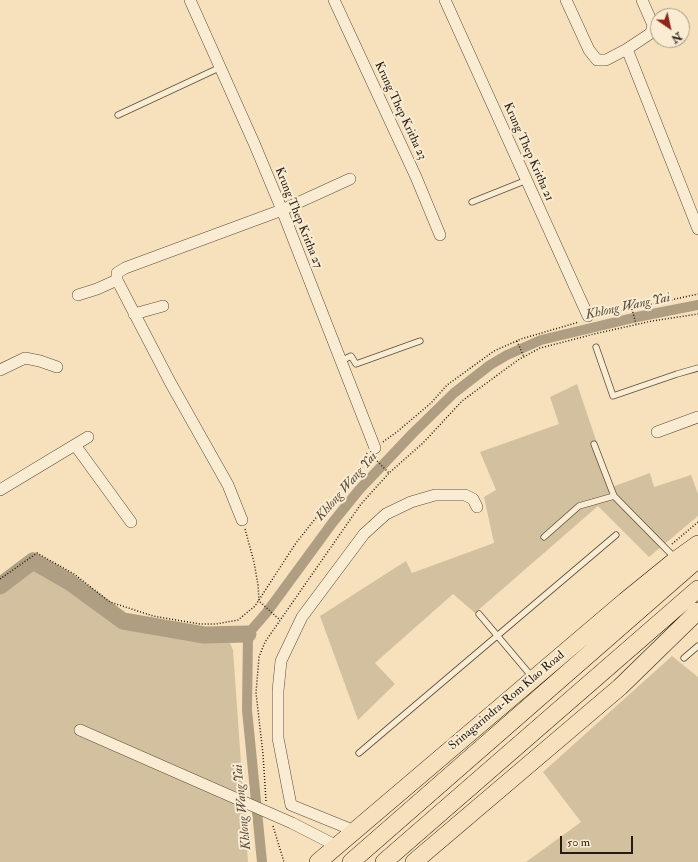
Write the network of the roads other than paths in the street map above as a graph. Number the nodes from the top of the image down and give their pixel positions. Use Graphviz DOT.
graph roads {
  1 [pos="190,0"];
  2 [pos="334,0"];
  3 [pos="445,0"];
  4 [pos="566,0"];
  5 [pos="642,0"];
  6 [pos="627,49"];
  7 [pos="220,67"];
  8 [pos="118,115"];
  9 [pos="350,179"];
  10 [pos="526,180"];
  11 [pos="472,202"];
  12 [pos="282,210"];
  13 [pos="698,229"];
  14 [pos="440,235"];
  15 [pos="117,280"];
  16 [pos="78,295"];
  17 [pos="163,306"];
  18 [pos="134,314"];
  19 [pos="587,318"];
  20 [pos="420,342"];
  21 [pos="596,347"];
  22 [pos="340,361"];
  23 [pos="57,366"];
  24 [pos="698,368"];
  25 [pos="0,370"];
  26 [pos="698,417"];
  27 [pos="657,432"];
  28 [pos="88,437"];
  29 [pos="594,444"];
  30 [pos="75,445"];
  31 [pos="372,450"];
  32 [pos="0,490"];
  33 [pos="614,496"];
  34 [pos="478,507"];
  35 [pos="242,520"];
  36 [pos="131,522"];
  37 [pos="616,535"];
  38 [pos="544,537"];
  39 [pos="698,544"];
  40 [pos="698,559"];
  41 [pos="676,560"];
  42 [pos="698,589"];
  43 [pos="698,611"];
  44 [pos="480,614"];
  45 [pos="498,635"];
  46 [pos="698,646"];
  47 [pos="684,658"];
  48 [pos="534,678"];
  49 [pos="80,730"];
  50 [pos="359,753"];
  51 [pos="355,831"];
  52 [pos="339,850"];
  53 [pos="421,860"];
  54 [pos="318,862"];
  55 [pos="351,862"];
  56 [pos="384,862"];
  1 -- 7 [label="street, Krung Thep Kritha 27"];
  2 -- 14 [label="street, Krung Thep Kritha 23"];
  3 -- 10 [label="street, Krung Thep Kritha 21"];
  4 -- 6 [label="street"];
  5 -- 6 [label="street"];
  6 -- 13 [label="street"];
  7 -- 8 [label="lane"];
  7 -- 12 [label="street, Krung Thep Kritha 27"];
  9 -- 12 [label="street"];
  10 -- 11 [label="lane"];
  10 -- 19 [label="street, Krung Thep Kritha 21"];
  12 -- 15 [label="street"];
  12 -- 22 [label="street, Krung Thep Kritha 27"];
  15 -- 16 [label="street"];
  15 -- 18 [label="street"];
  17 -- 18 [label="street"];
  18 -- 35 [label="street"];
  20 -- 22 [label="lane"];
  21 -- 24 [label="lane"];
  22 -- 31 [label="street, Krung Thep Kritha 27"];
  23 -- 25 [label="street"];
  26 -- 27 [label="street"];
  28 -- 30 [label="street"];
  29 -- 33 [label="lane"];
  30 -- 32 [label="street"];
  30 -- 36 [label="street"];
  33 -- 38 [label="lane"];
  33 -- 41 [label="lane"];
  34 -- 51 [label="street"];
  37 -- 45 [label="lane"];
  39 -- 41 [label="main road, Srinagarindra-Rom Klao Road"];
  40 -- 55 [label="main road, Srinagarindra-Rom Klao Road"];
  41 -- 48 [label="main road, Srinagarindra-Rom Klao Road"];
  42 -- 56 [label="main road"];
  43 -- 53 [label="main road"];
  44 -- 45 [label="lane"];
  45 -- 48 [label="lane"];
  45 -- 50 [label="lane"];
  46 -- 47 [label="lane"];
  48 -- 51 [label="main road, Srinagarindra-Rom Klao Road"];
  49 -- 52 [label="street"];
  51 -- 52 [label="main road, Srinagarindra-Rom Klao Road"];
  52 -- 54 [label="main road, Srinagarindra-Rom Klao Road"];
}
